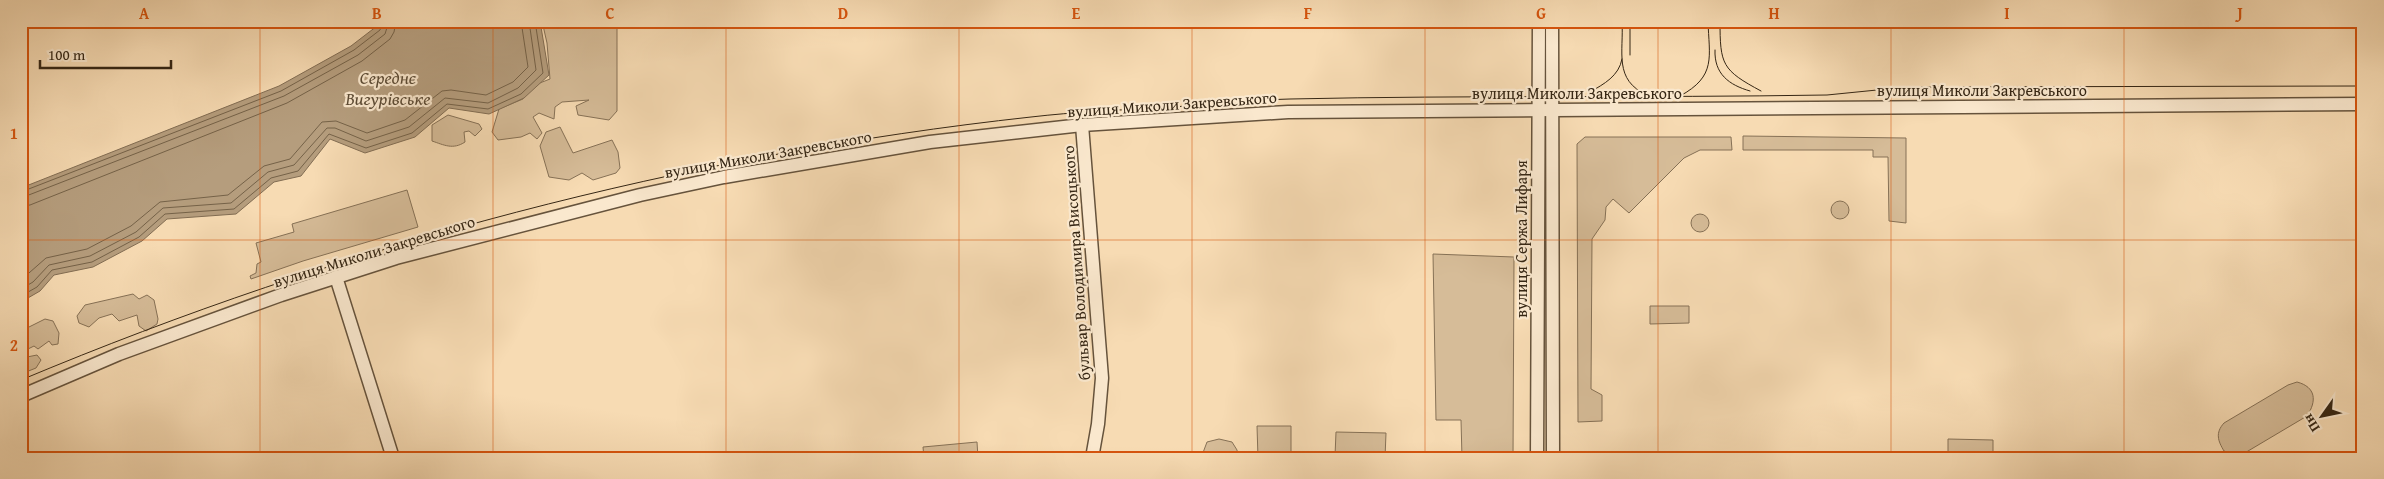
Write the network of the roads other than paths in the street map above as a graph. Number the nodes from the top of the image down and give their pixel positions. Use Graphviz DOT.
graph roads {
  1 [pos="1539,21"];
  2 [pos="1552,21"];
  3 [pos="2363,104"];
  4 [pos="1538,109"];
  5 [pos="1553,109"];
  6 [pos="1082,125"];
  7 [pos="336,277"];
  8 [pos="21,396"];
  9 [pos="393,458"];
  10 [pos="1092,458"];
  11 [pos="1537,458"];
  12 [pos="1553,458"];
  1 -- 4 [label="street, вулиця Сержа Лифаря"];
  2 -- 5 [label="street, вулиця Сержа Лифаря"];
  3 -- 5 [label="street, вулиця Миколи Закревського"];
  4 -- 5 [label="street, вулиця Миколи Закревського"];
  4 -- 6 [label="street, вулиця Миколи Закревського"];
  4 -- 11 [label="street, вулиця Сержа Лифаря"];
  5 -- 12 [label="street, вулиця Сержа Лифаря"];
  6 -- 7 [label="street, вулиця Миколи Закревського"];
  6 -- 10 [label="street, бульвар Володимира Висоцького"];
  7 -- 8 [label="street, вулиця Миколи Закревського"];
  7 -- 9 [label="street"];
}
